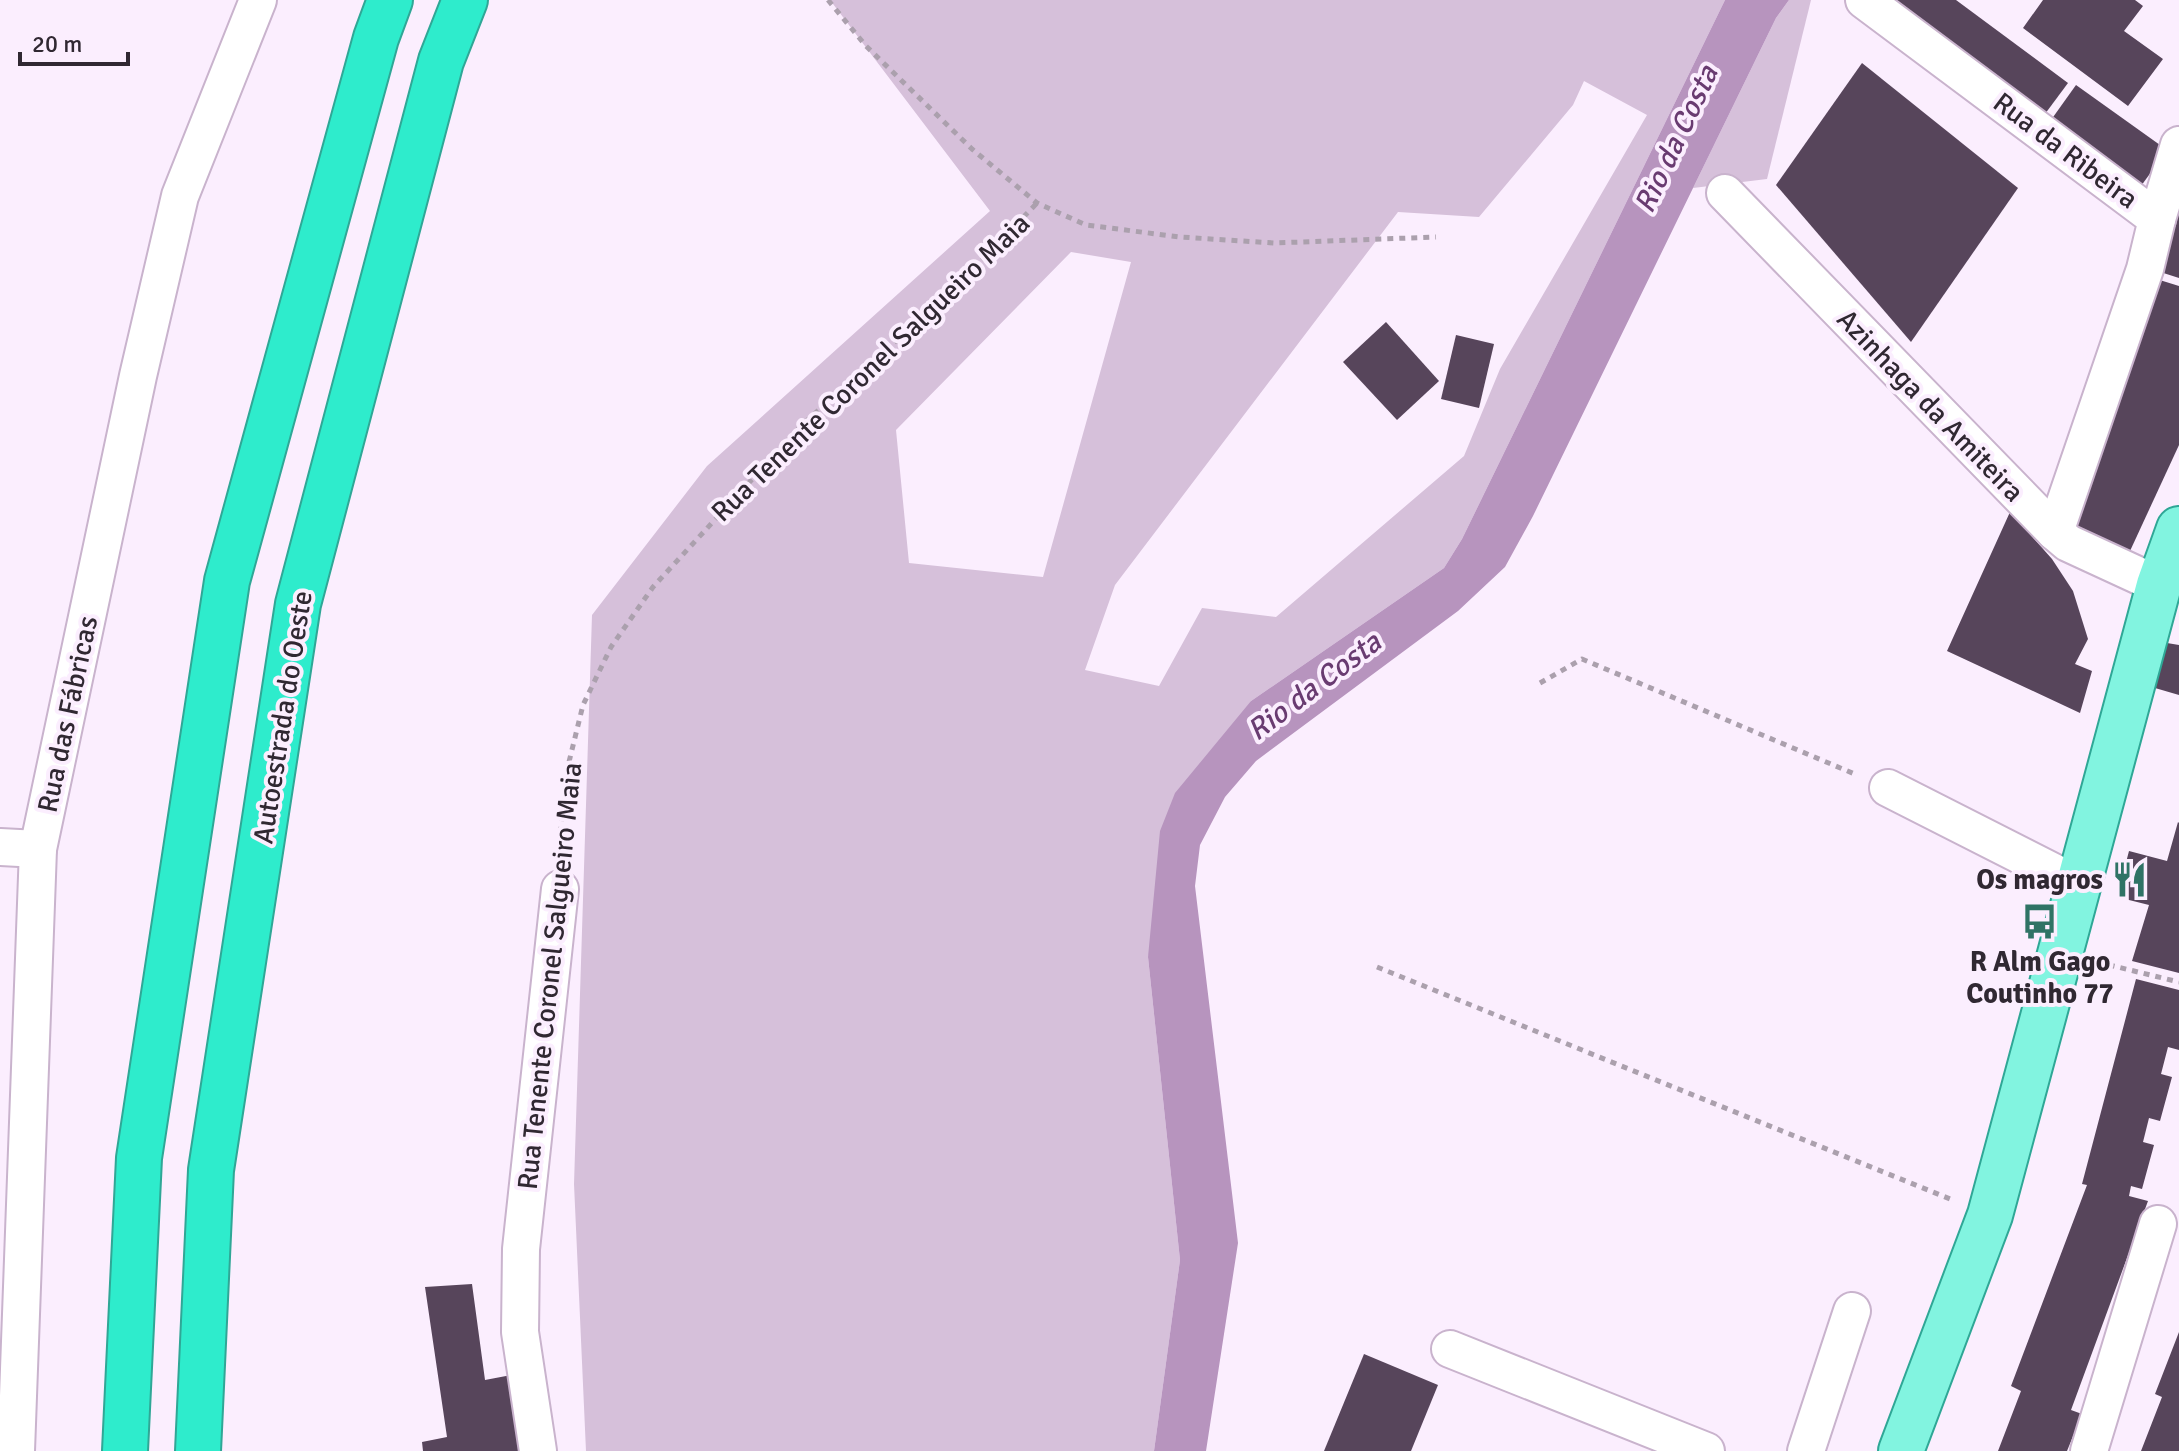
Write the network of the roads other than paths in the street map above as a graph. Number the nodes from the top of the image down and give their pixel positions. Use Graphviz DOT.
graph roads {
  1 [pos="258,0"];
  2 [pos="390,0"];
  3 [pos="465,0"];
  4 [pos="1864,0"];
  5 [pos="2179,145"];
  6 [pos="1725,193"];
  7 [pos="2157,219"];
  8 [pos="2179,529"];
  9 [pos="2055,532"];
  10 [pos="2159,585"];
  11 [pos="1888,788"];
  12 [pos="0,847"];
  13 [pos="38,849"];
  14 [pos="2079,885"];
  15 [pos="560,889"];
  16 [pos="2158,1224"];
  17 [pos="1852,1311"];
  18 [pos="1450,1349"];
  19 [pos="11,1438"];
  20 [pos="125,1451"];
  21 [pos="198,1451"];
  22 [pos="538,1451"];
  23 [pos="1706,1451"];
  24 [pos="1806,1451"];
  25 [pos="1901,1451"];
  26 [pos="2089,1451"];
  1 -- 13 [label="street, Rua das Fábricas"];
  2 -- 20 [label="highway"];
  3 -- 21 [label="highway, Autoestrada do Oeste"];
  4 -- 7 [label="street, Rua da Ribeira"];
  5 -- 7 [label="street"];
  6 -- 9 [label="street, Azinhaga da Amiteira"];
  7 -- 9 [label="street, Rua da Ribeira"];
  8 -- 10 [label="main road"];
  9 -- 10 [label="street, Azinhaga da Amiteira"];
  10 -- 14 [label="main road"];
  11 -- 14 [label="street"];
  12 -- 13 [label="street"];
  13 -- 19 [label="street, Rua das Fábricas"];
  14 -- 25 [label="main road"];
  15 -- 22 [label="street, Rua Tenente Coronel Salgueiro Maia"];
  16 -- 26 [label="street"];
  17 -- 24 [label="street"];
  18 -- 23 [label="street"];
}
